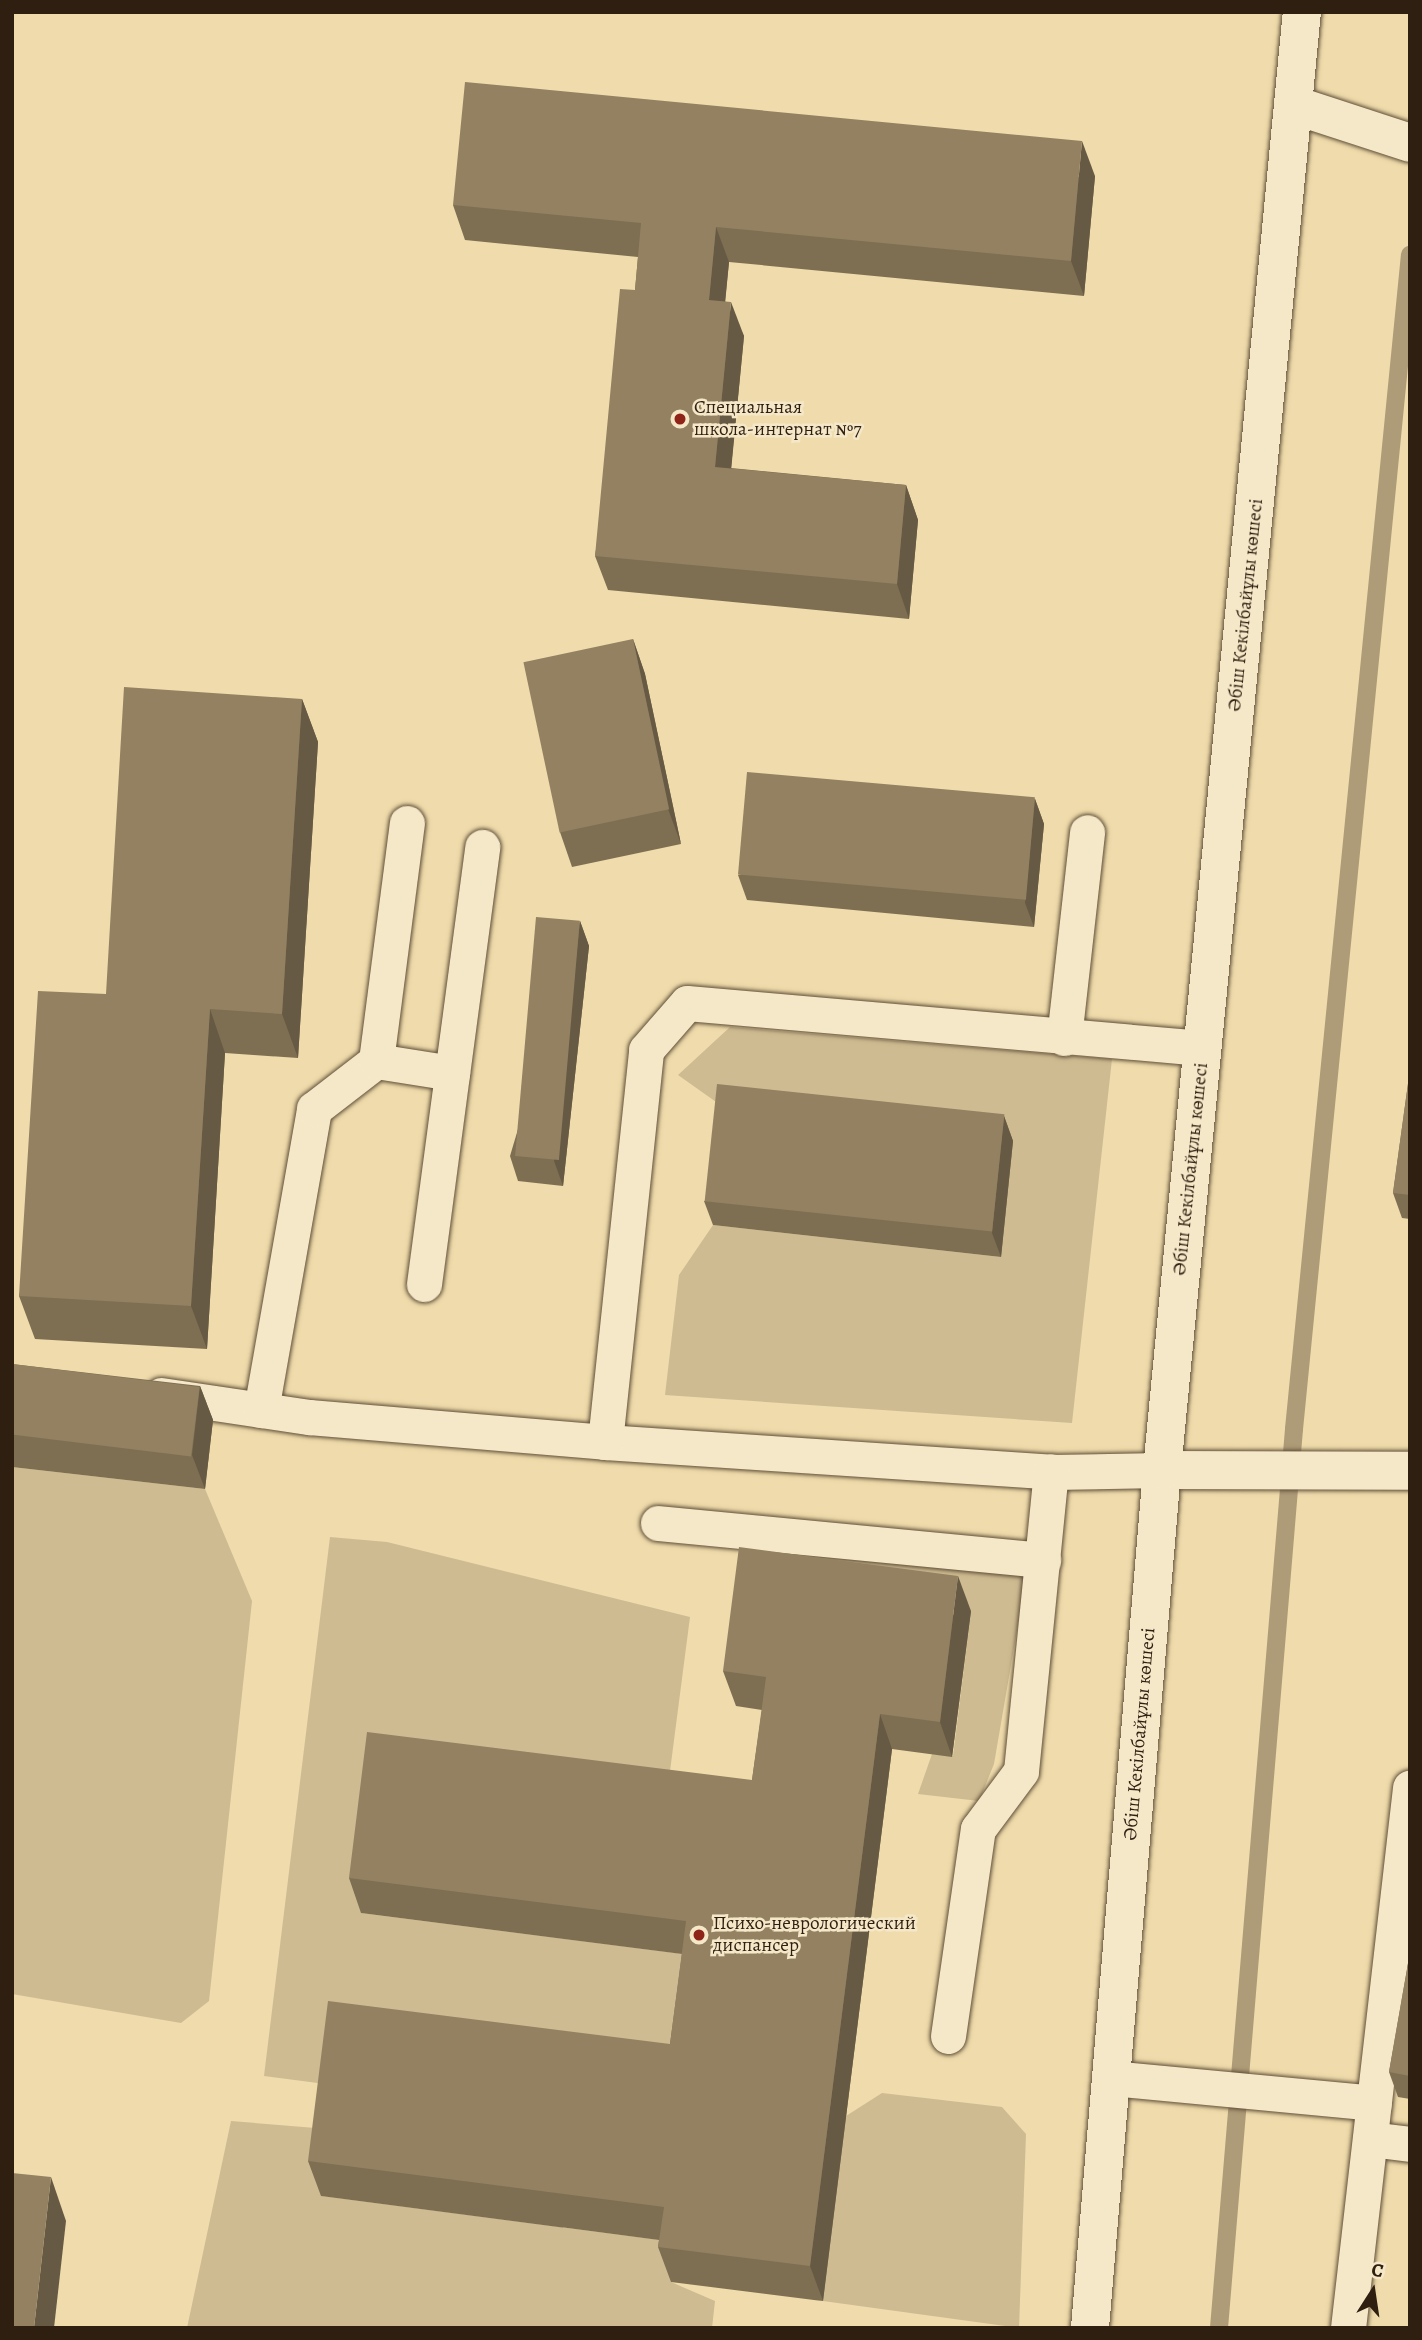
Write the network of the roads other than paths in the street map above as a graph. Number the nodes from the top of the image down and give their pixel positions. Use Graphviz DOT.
graph roads {
  1 [pos="1302,12"];
  2 [pos="1294,104"];
  3 [pos="1410,143"];
  4 [pos="407,823"];
  5 [pos="1087,832"];
  6 [pos="482,847"];
  7 [pos="1064,1038"];
  8 [pos="1202,1048"];
  9 [pos="376,1061"];
  10 [pos="452,1073"];
  11 [pos="424,1284"];
  12 [pos="130,1390"];
  13 [pos="261,1410"];
  14 [pos="606,1442"];
  15 [pos="1162,1470"];
  16 [pos="1410,1471"];
  17 [pos="1051,1472"];
  18 [pos="659,1523"];
  19 [pos="1042,1560"];
  20 [pos="1410,1787"];
  21 [pos="948,2036"];
  22 [pos="1123,2079"];
  23 [pos="1374,2103"];
  24 [pos="1370,2139"];
  25 [pos="1410,2144"];
  26 [pos="1090,2328"];
  27 [pos="1348,2328"];
  1 -- 2 [label="street, Әбіш Кекілбайұлы көшесі"];
  2 -- 3 [label="street"];
  2 -- 8 [label="street, Әбіш Кекілбайұлы көшесі"];
  4 -- 9 [label="lane"];
  5 -- 7 [label="lane"];
  6 -- 10 [label="lane"];
  7 -- 8 [label="lane"];
  7 -- 14 [label="lane"];
  8 -- 15 [label="street, Әбіш Кекілбайұлы көшесі"];
  9 -- 10 [label="lane"];
  9 -- 13 [label="lane"];
  10 -- 11 [label="lane"];
  12 -- 13 [label="lane"];
  13 -- 14 [label="lane"];
  14 -- 17 [label="lane"];
  15 -- 16 [label="street"];
  15 -- 17 [label="lane"];
  15 -- 22 [label="street, Әбіш Кекілбайұлы көшесі"];
  17 -- 19 [label="lane"];
  18 -- 19 [label="lane"];
  19 -- 21 [label="lane"];
  20 -- 23 [label="lane"];
  22 -- 23 [label="lane"];
  22 -- 26 [label="street, Әбіш Кекілбайұлы көшесі"];
  23 -- 24 [label="lane"];
  24 -- 25 [label="lane"];
  24 -- 27 [label="lane"];
}
